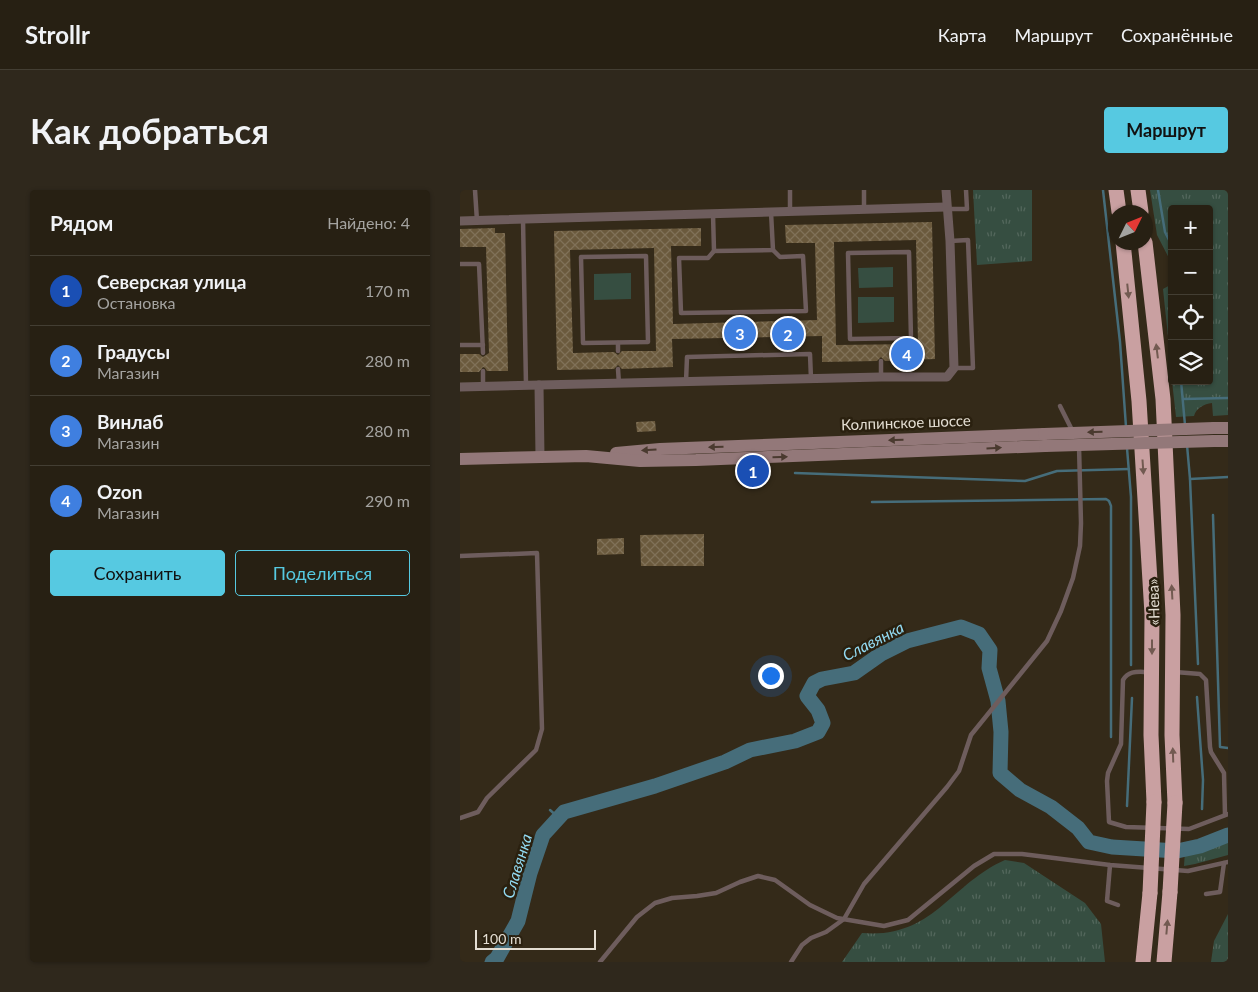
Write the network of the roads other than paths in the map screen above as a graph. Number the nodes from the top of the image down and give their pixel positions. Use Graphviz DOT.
graph roads {
  1 [pos="475,190"];
  2 [pos="790,190"];
  3 [pos="864,190"];
  4 [pos="946,190"];
  5 [pos="966,190"];
  6 [pos="1116,190"];
  7 [pos="1138,190"];
  8 [pos="1118,205"];
  9 [pos="1139,205"];
  10 [pos="947,208"];
  11 [pos="864,209"];
  12 [pos="790,211"];
  13 [pos="771,212"];
  14 [pos="713,214"];
  15 [pos="523,219"];
  16 [pos="460,221"];
  17 [pos="477,221"];
  18 [pos="950,241"];
  19 [pos="773,250"];
  20 [pos="1124,250"];
  21 [pos="1145,250"];
  22 [pos="714,252"];
  23 [pos="460,264"];
  24 [pos="880,338"];
  25 [pos="618,343"];
  26 [pos="880,344"];
  27 [pos="460,345"];
  28 [pos="483,345"];
  29 [pos="618,352"];
  30 [pos="483,354"];
  31 [pos="881,361"];
  32 [pos="954,368"];
  33 [pos="618,369"];
  34 [pos="483,372"];
  35 [pos="881,377"];
  36 [pos="811,379"];
  37 [pos="686,382"];
  38 [pos="619,384"];
  39 [pos="539,385"];
  40 [pos="526,386"];
  41 [pos="460,387"];
  42 [pos="483,387"];
  43 [pos="1060,406"];
  44 [pos="1228,428"];
  45 [pos="1214,434"];
  46 [pos="1228,440"];
  47 [pos="540,457"];
  48 [pos="460,459"];
  49 [pos="460,556"];
  50 [pos="1173,671"];
  51 [pos="1152,672"];
  52 [pos="1227,815"];
  53 [pos="460,818"];
  54 [pos="1226,862"];
  55 [pos="1110,865"];
  56 [pos="1206,894"];
  57 [pos="1118,905"];
  58 [pos="844,919"];
  59 [pos="600,962"];
  60 [pos="791,962"];
  61 [pos="1144,962"];
  62 [pos="1164,962"];
  1 -- 17 [label="lane"];
  2 -- 12 [label="lane"];
  3 -- 11 [label="lane"];
  4 -- 10 [label="street"];
  5 -- 10 [label="lane"];
  6 -- 8 [label="highway"];
  7 -- 9 [label="highway"];
  10 -- 11 [label="street"];
  10 -- 18 [label="street"];
  11 -- 12 [label="street"];
  12 -- 13 [label="street"];
  13 -- 14 [label="street"];
  13 -- 19 [label="lane"];
  14 -- 15 [label="street"];
  14 -- 22 [label="lane"];
  15 -- 17 [label="street"];
  15 -- 40 [label="lane"];
  16 -- 17 [label="street"];
  18 -- 32 [label="street"];
  18 -- 32 [label="lane"];
  19 -- 22 [label="lane"];
  19 -- 22 [label="lane"];
  20 -- 51 [label="highway, «Нева», one-way"];
  50 -- 21 [label="highway, «Нева», one-way"];
  23 -- 28 [label="lane"];
  24 -- 24 [label="lane"];
  24 -- 26 [label="lane"];
  25 -- 25 [label="lane"];
  25 -- 29 [label="lane"];
  27 -- 28 [label="lane"];
  28 -- 30 [label="lane"];
  31 -- 35 [label="lane"];
  32 -- 35 [label="street"];
  33 -- 38 [label="lane"];
  34 -- 42 [label="lane"];
  35 -- 36 [label="street"];
  36 -- 37 [label="street"];
  36 -- 37 [label="lane"];
  37 -- 38 [label="street"];
  38 -- 39 [label="street"];
  39 -- 40 [label="street"];
  39 -- 47 [label="street"];
  40 -- 42 [label="street"];
  41 -- 42 [label="street"];
  43 -- 58 [label="lane"];
  44 -- 45 [label="main road, Колпинское шоссе"];
  45 -- 46 [label="main road, Колпинское шоссе"];
  45 -- 47 [label="main road, Колпинское шоссе, bridge"];
  47 -- 48 [label="main road, Колпинское шоссе"];
  49 -- 53 [label="lane"];
  50 -- 52 [label="lane"];
  62 -- 50 [label="highway, «Нева», one-way, bridge"];
  51 -- 52 [label="lane"];
  51 -- 61 [label="highway, «Нева», bridge"];
  54 -- 55 [label="lane"];
  54 -- 56 [label="lane"];
  55 -- 57 [label="lane"];
  55 -- 58 [label="lane"];
  58 -- 59 [label="lane"];
  58 -- 60 [label="lane"];
}
